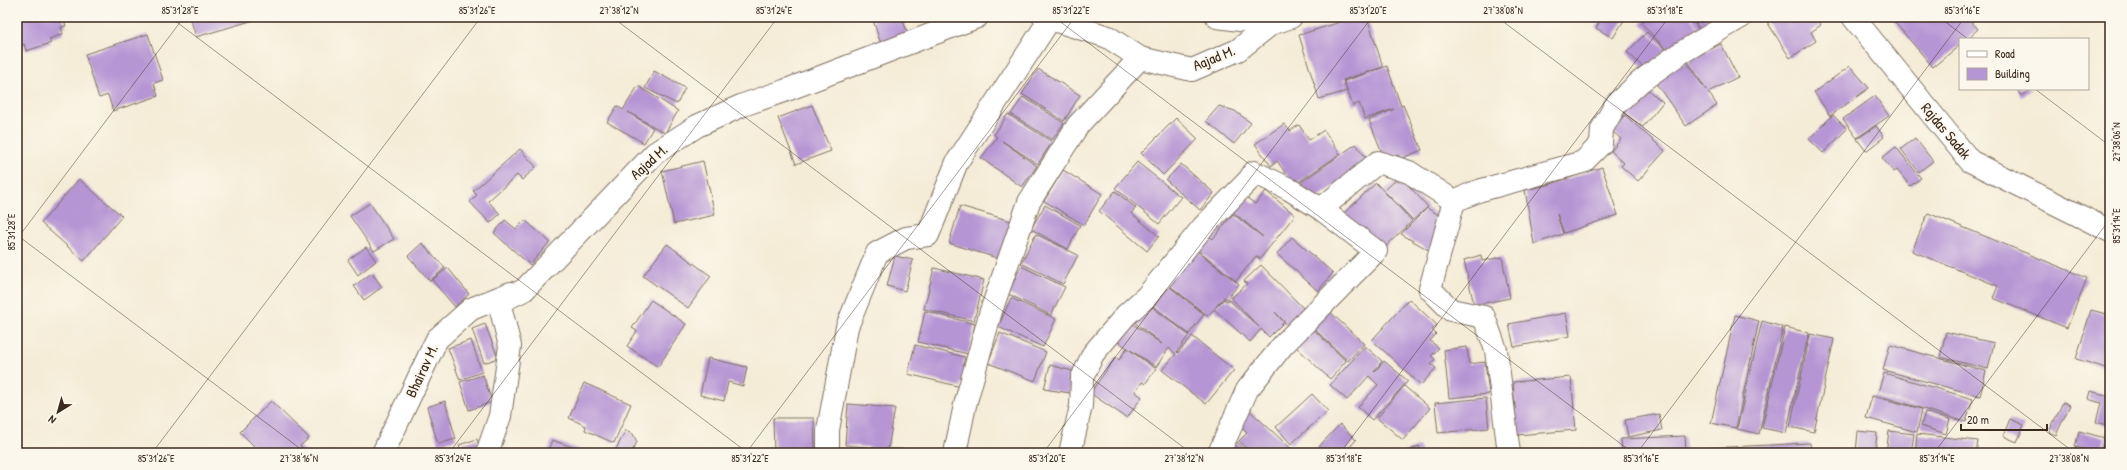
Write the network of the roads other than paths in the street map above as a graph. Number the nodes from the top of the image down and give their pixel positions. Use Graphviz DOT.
graph roads {
  1 [pos="977,17"];
  2 [pos="1217,17"];
  3 [pos="1290,17"];
  4 [pos="1741,17"];
  5 [pos="1853,17"];
  6 [pos="1047,18"];
  7 [pos="1270,24"];
  8 [pos="1140,58"];
  9 [pos="1454,201"];
  10 [pos="1322,209"];
  11 [pos="2110,231"];
  12 [pos="524,290"];
  13 [pos="383,453"];
  14 [pos="488,453"];
  15 [pos="828,453"];
  16 [pos="955,453"];
  17 [pos="1070,453"];
  18 [pos="1219,453"];
  19 [pos="1509,453"];
  1 -- 12 [label="street, Aajad M."];
  2 -- 7 [label="street"];
  3 -- 7 [label="street, Aajad M."];
  4 -- 9 [label="street"];
  5 -- 11 [label="street, Rajdas Sadak"];
  6 -- 8 [label="street, Aajad M."];
  6 -- 15 [label="street"];
  7 -- 8 [label="street, Aajad M."];
  8 -- 16 [label="street"];
  9 -- 10 [label="street"];
  9 -- 19 [label="street"];
  10 -- 17 [label="street"];
  10 -- 18 [label="street"];
  12 -- 13 [label="street, Bhairav M."];
  12 -- 14 [label="street, Aajad M."];
}
